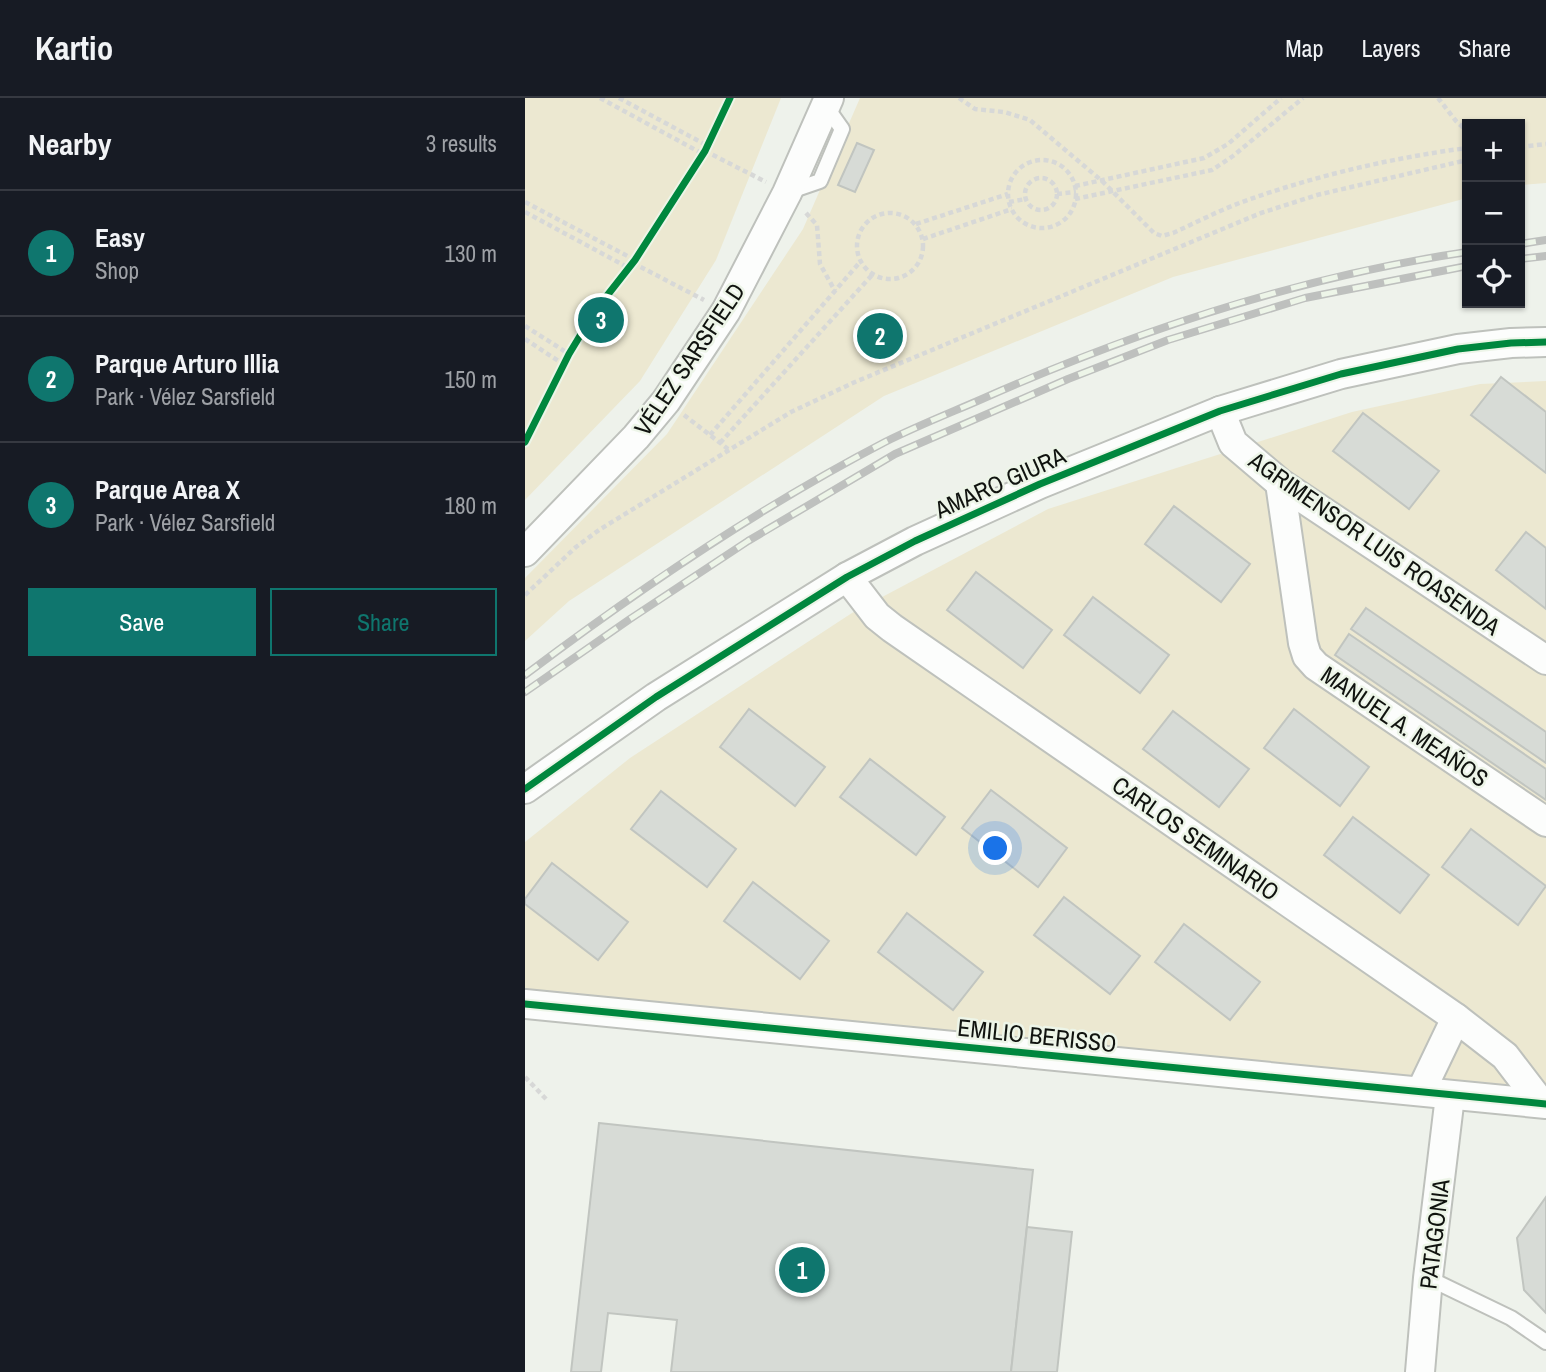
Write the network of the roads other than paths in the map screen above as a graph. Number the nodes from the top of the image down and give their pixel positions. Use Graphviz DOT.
graph roads {
  1 [pos="827,100"];
  2 [pos="1546,342"];
  3 [pos="1220,411"];
  4 [pos="1280,483"];
  5 [pos="525,552"];
  6 [pos="847,578"];
  7 [pos="1546,660"];
  8 [pos="525,789"];
  9 [pos="1546,822"];
  10 [pos="525,1004"];
  11 [pos="1456,1018"];
  12 [pos="1421,1091"];
  13 [pos="1451,1096"];
  14 [pos="1543,1104"];
  15 [pos="1428,1278"];
  16 [pos="1546,1342"];
  17 [pos="1420,1372"];
  1 -- 5 [label="street, VÉLEZ SARSFIELD"];
  2 -- 3 [label="street, AMARO GIURA"];
  3 -- 4 [label="street, AGRIMENSOR LUIS ROASENDA"];
  3 -- 6 [label="street, AMARO GIURA"];
  4 -- 7 [label="street, AGRIMENSOR LUIS ROASENDA"];
  4 -- 9 [label="street, MANUEL A. MEAÑOS"];
  6 -- 8 [label="street, AMARO GIURA"];
  6 -- 11 [label="street, CARLOS SEMINARIO"];
  10 -- 12 [label="street, EMILIO BERISSO"];
  11 -- 12 [label="street"];
  11 -- 14 [label="street, CARLOS SEMINARIO"];
  12 -- 13 [label="street, EMILIO BERISSO"];
  13 -- 14 [label="street, EMILIO BERISSO"];
  13 -- 15 [label="street, PATAGONIA"];
  15 -- 16 [label="lane"];
  15 -- 17 [label="street, PATAGONIA"];
}
